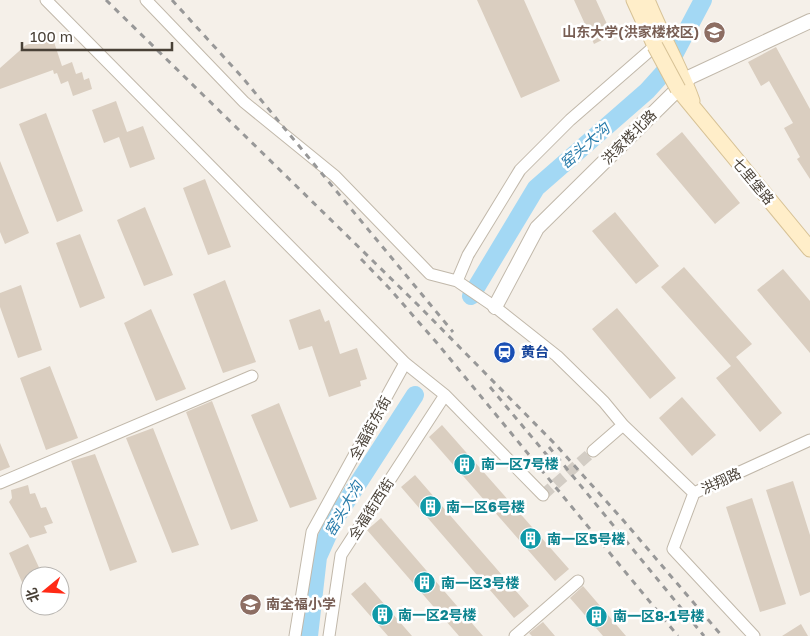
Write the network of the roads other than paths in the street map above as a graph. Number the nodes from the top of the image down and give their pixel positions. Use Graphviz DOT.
graph roads {
  1 [pos="46,0"];
  2 [pos="146,0"];
  3 [pos="634,0"];
  4 [pos="648,0"];
  5 [pos="810,20"];
  6 [pos="659,43"];
  7 [pos="681,86"];
  8 [pos="810,249"];
  9 [pos="457,281"];
  10 [pos="495,307"];
  11 [pos="405,363"];
  12 [pos="252,376"];
  13 [pos="444,395"];
  14 [pos="623,425"];
  15 [pos="810,440"];
  16 [pos="594,451"];
  17 [pos="0,484"];
  18 [pos="694,493"];
  19 [pos="543,495"];
  20 [pos="578,581"];
  21 [pos="295,636"];
  22 [pos="329,636"];
  23 [pos="515,636"];
  24 [pos="754,636"];
  1 -- 11 [label="street"];
  2 -- 9 [label="street, 洪翔路"];
  3 -- 6 [label="main road, 七里堡路"];
  4 -- 6 [label="main road, 七里堡路"];
  5 -- 7 [label="street, 洪家楼北路"];
  6 -- 7 [label="main road, 七里堡路, bridge"];
  6 -- 9 [label="street"];
  7 -- 8 [label="main road, 七里堡路"];
  7 -- 10 [label="street, 洪家楼北路"];
  9 -- 10 [label="street, 洪翔路"];
  10 -- 14 [label="street, 洪翔路"];
  11 -- 13 [label="street"];
  11 -- 21 [label="street, 全福街东街"];
  12 -- 17 [label="street"];
  13 -- 19 [label="street"];
  13 -- 22 [label="street, 全福街西街"];
  14 -- 16 [label="street"];
  14 -- 18 [label="street, 洪翔路"];
  15 -- 18 [label="street, 洪翔路"];
  18 -- 24 [label="street"];
  20 -- 23 [label="street"];
}
